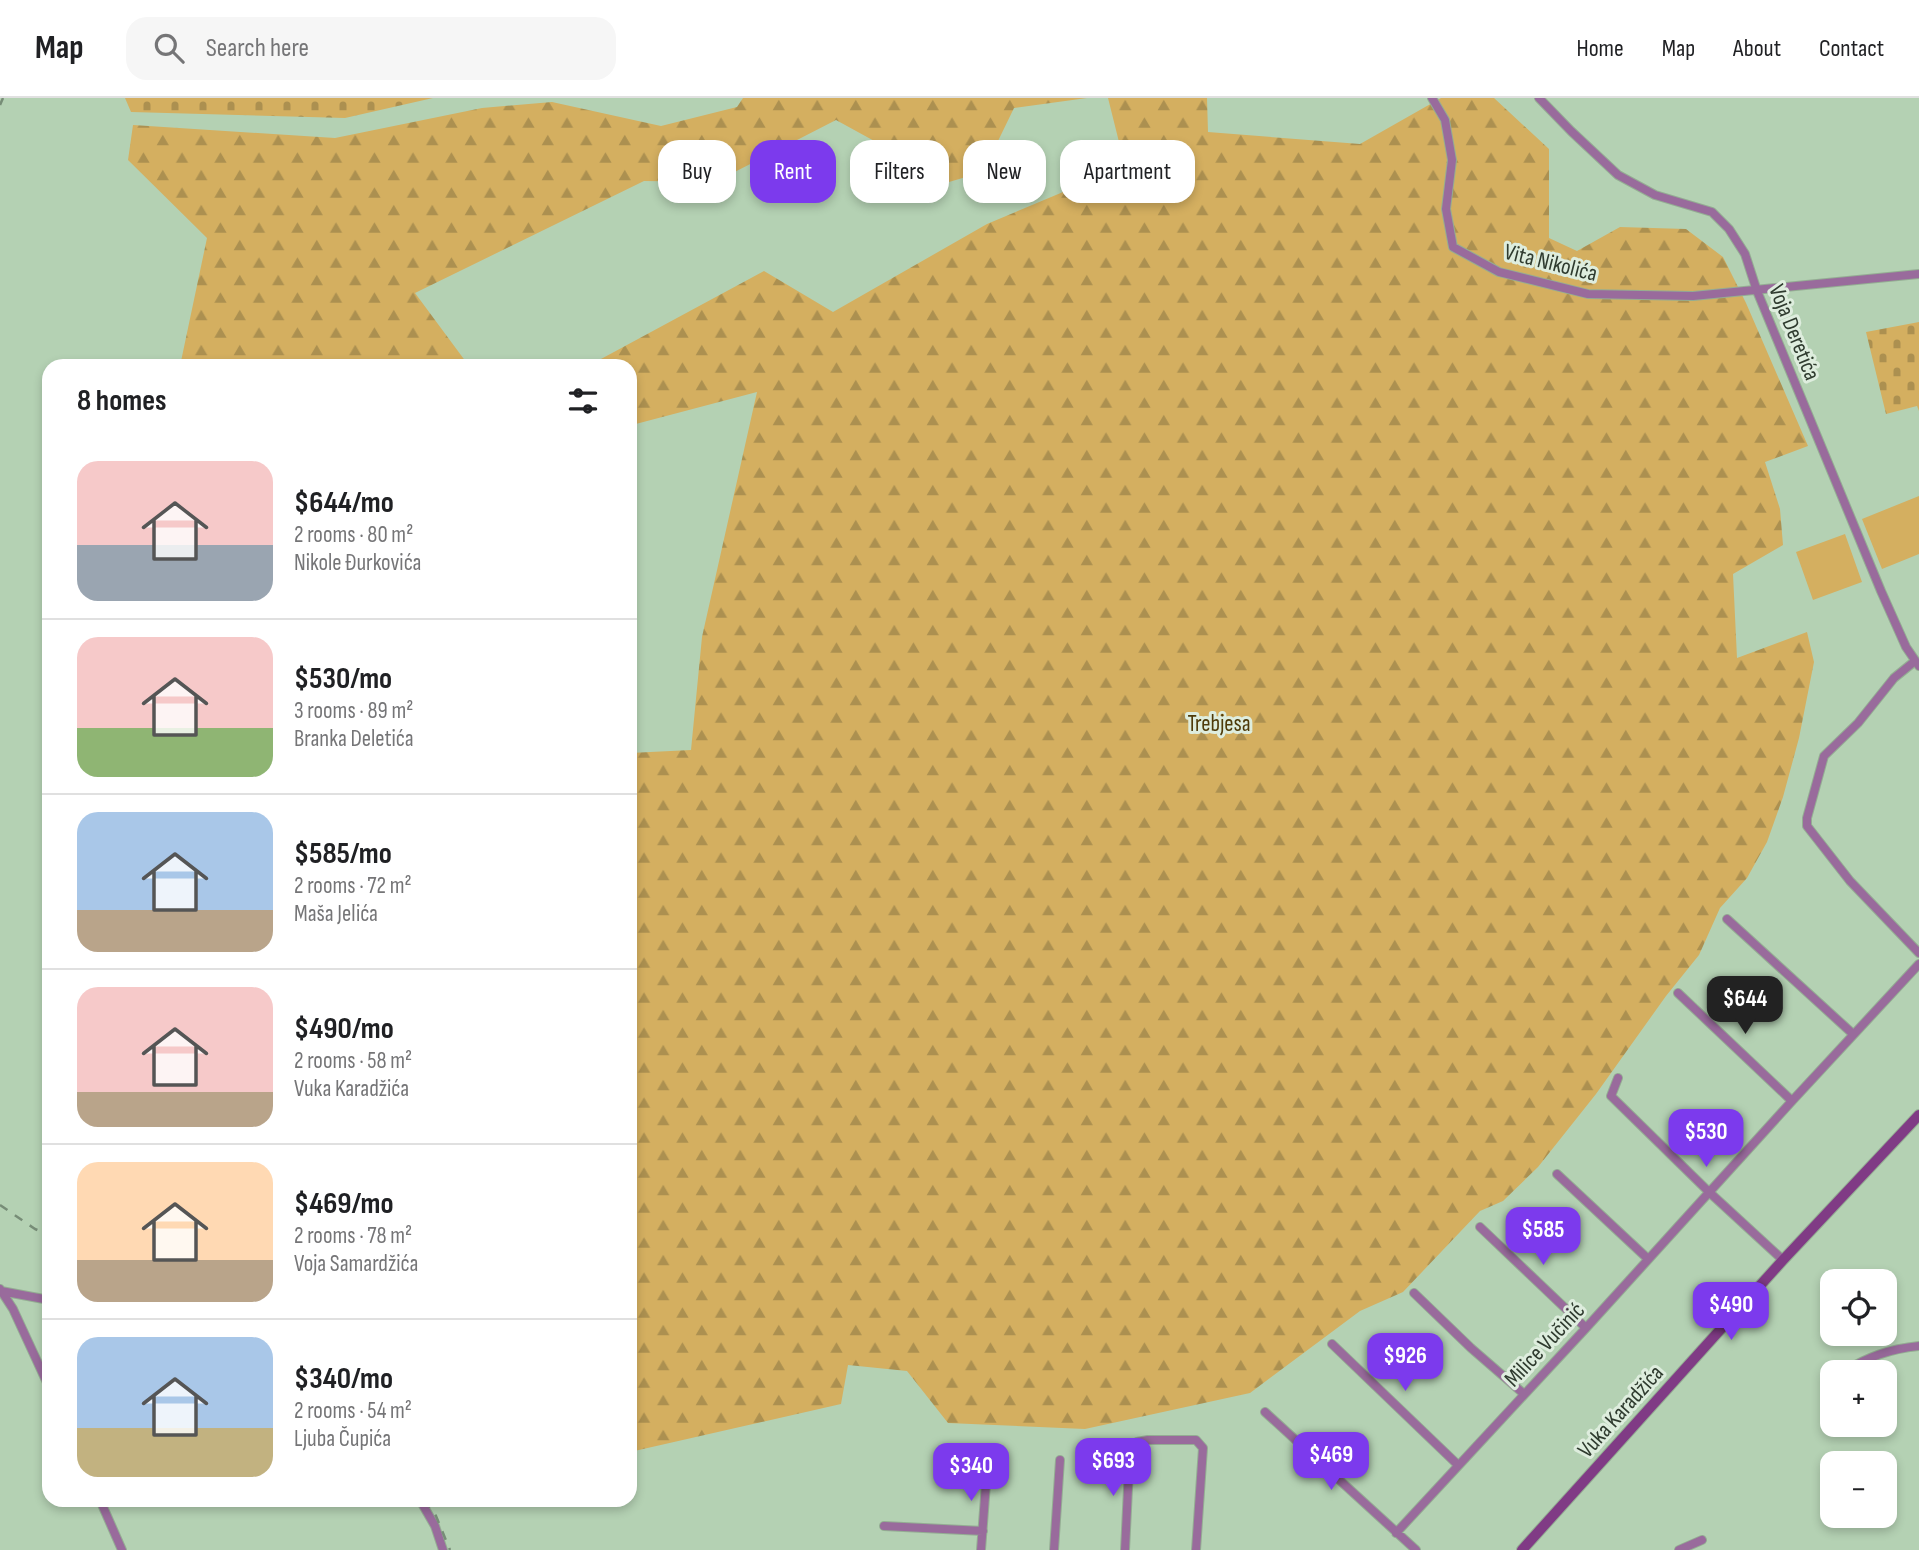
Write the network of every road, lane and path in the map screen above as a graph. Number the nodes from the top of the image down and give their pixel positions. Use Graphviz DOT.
graph roads {
  1 [pos="1432,98"];
  2 [pos="1539,98"];
  3 [pos="1919,274"];
  4 [pos="1757,291"];
  5 [pos="1917,664"];
  6 [pos="1727,919"];
  7 [pos="1919,953"];
  8 [pos="1919,964"];
  9 [pos="1678,993"];
  10 [pos="1853,1034"];
  11 [pos="1618,1077"];
  12 [pos="1791,1101"];
  13 [pos="1919,1115"];
  14 [pos="1557,1174"];
  15 [pos="1709,1192"];
  16 [pos="1480,1227"];
  17 [pos="1647,1258"];
  18 [pos="1783,1260"];
  19 [pos="1,1290"];
  20 [pos="1414,1293"];
  21 [pos="42,1299"];
  22 [pos="1586,1328"];
  23 [pos="1332,1344"];
  24 [pos="1919,1346"];
  25 [pos="1863,1360"];
  26 [pos="42,1372"];
  27 [pos="1524,1394"];
  28 [pos="1265,1412"];
  29 [pos="988,1457"];
  30 [pos="1060,1460"];
  31 [pos="1458,1465"];
  32 [pos="103,1507"];
  33 [pos="424,1507"];
  34 [pos="884,1526"];
  35 [pos="983,1531"];
  36 [pos="1396,1532"];
  37 [pos="1702,1540"];
  38 [pos="1527,1548"];
  39 [pos="122,1550"];
  40 [pos="443,1550"];
  41 [pos="981,1550"];
  42 [pos="1054,1550"];
  43 [pos="1125,1550"];
  44 [pos="1196,1550"];
  45 [pos="1416,1550"];
  46 [pos="1679,1550"];
  1 -- 4 [label="street, Vita Nikolića"];
  2 -- 4 [label="street, Voja Deretića"];
  3 -- 4 [label="street"];
  4 -- 5 [label="street, Voja Deretića"];
  5 -- 7 [label="street"];
  6 -- 10 [label="street"];
  8 -- 10 [label="street, Milice Vučinić"];
  9 -- 12 [label="street"];
  10 -- 12 [label="street, Milice Vučinić"];
  11 -- 15 [label="street"];
  12 -- 15 [label="street, Milice Vučinić"];
  13 -- 18 [label="street, Vuka Karadžića"];
  14 -- 17 [label="street"];
  15 -- 17 [label="street, Milice Vučinić"];
  15 -- 18 [label="street"];
  16 -- 22 [label="street"];
  17 -- 22 [label="street, Milice Vučinić"];
  18 -- 38 [label="street, Vuka Karadžića"];
  19 -- 21 [label="street"];
  19 -- 26 [label="street"];
  20 -- 27 [label="street"];
  22 -- 27 [label="street, Milice Vučinić"];
  23 -- 31 [label="street"];
  24 -- 25 [label="street"];
  27 -- 31 [label="street, Milice Vučinić"];
  28 -- 36 [label="street"];
  29 -- 35 [label="street"];
  30 -- 42 [label="street"];
  31 -- 36 [label="street, Milice Vučinić"];
  32 -- 39 [label="street"];
  33 -- 40 [label="street"];
  34 -- 35 [label="street"];
  35 -- 41 [label="street"];
  36 -- 45 [label="street"];
  37 -- 46 [label="street"];
  43 -- 44 [label="street"];
}
